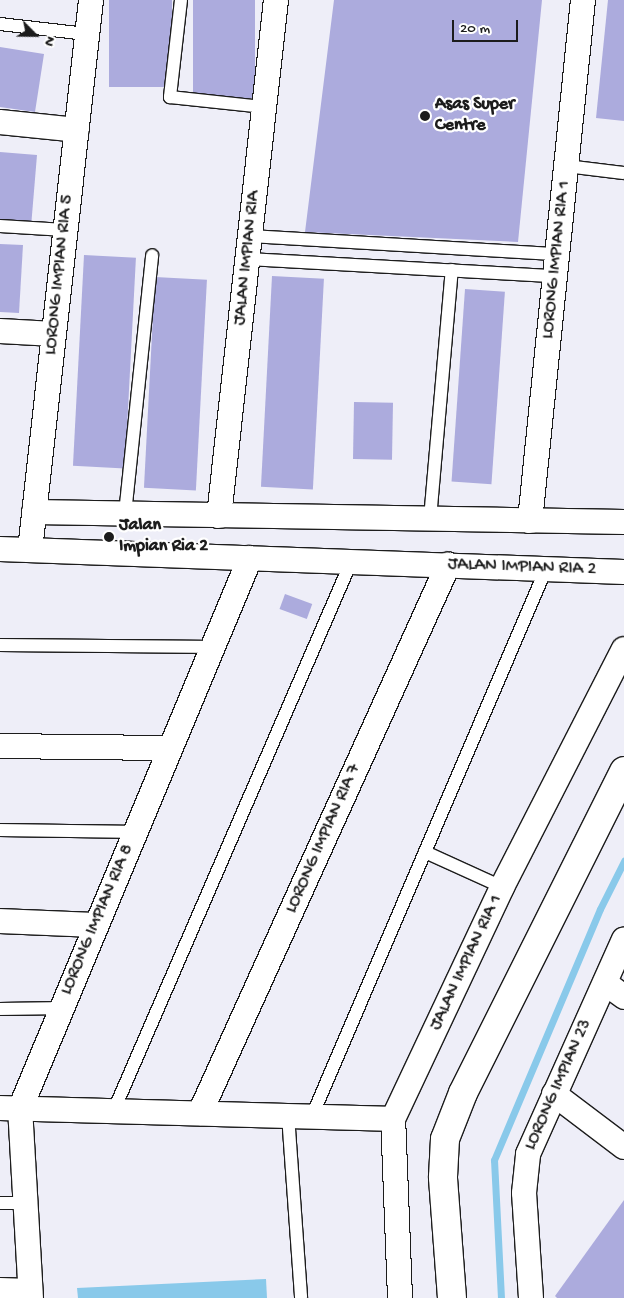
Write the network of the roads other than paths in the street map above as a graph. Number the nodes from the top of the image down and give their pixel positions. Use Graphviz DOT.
graph roads {
  1 [pos="91,0"];
  2 [pos="181,0"];
  3 [pos="276,0"];
  4 [pos="583,0"];
  5 [pos="0,24"];
  6 [pos="87,34"];
  7 [pos="264,107"];
  8 [pos="0,122"];
  9 [pos="76,130"];
  10 [pos="566,166"];
  11 [pos="624,173"];
  12 [pos="0,226"];
  13 [pos="65,230"];
  14 [pos="250,236"];
  15 [pos="152,255"];
  16 [pos="248,259"];
  17 [pos="556,265"];
  18 [pos="452,270"];
  19 [pos="0,330"];
  20 [pos="54,334"];
  21 [pos="34,512"];
  22 [pos="125,514"];
  23 [pos="219,516"];
  24 [pos="430,519"];
  25 [pos="624,519"];
  26 [pos="530,521"];
  27 [pos="0,549"];
  28 [pos="30,550"];
  29 [pos="250,558"];
  30 [pos="351,562"];
  31 [pos="448,566"];
  32 [pos="546,569"];
  33 [pos="624,572"];
  34 [pos="0,644"];
  35 [pos="212,647"];
  36 [pos="624,649"];
  37 [pos="0,746"];
  38 [pos="170,748"];
  39 [pos="624,771"];
  40 [pos="0,830"];
  41 [pos="135,832"];
  42 [pos="425,852"];
  43 [pos="502,887"];
  44 [pos="0,921"];
  45 [pos="96,926"];
  46 [pos="624,939"];
  47 [pos="604,983"];
  48 [pos="624,997"];
  49 [pos="61,1008"];
  50 [pos="0,1009"];
  51 [pos="554,1094"];
  52 [pos="10,1108"];
  53 [pos="114,1110"];
  54 [pos="200,1113"];
  55 [pos="288,1115"];
  56 [pos="312,1116"];
  57 [pos="393,1119"];
  58 [pos="624,1147"];
  59 [pos="0,1202"];
  60 [pos="25,1203"];
  61 [pos="0,1290"];
  62 [pos="30,1294"];
  63 [pos="301,1298"];
  64 [pos="400,1298"];
  65 [pos="452,1298"];
  66 [pos="531,1298"];
  1 -- 6 [label="street, LORONG IMPIAN RIA 5"];
  2 -- 7 [label="lane"];
  3 -- 7 [label="street, JALAN IMPIAN RIA"];
  4 -- 10 [label="street, LORONG IMPIAN RIA 1"];
  5 -- 6 [label="lane"];
  6 -- 9 [label="street, LORONG IMPIAN RIA 5"];
  7 -- 14 [label="street, JALAN IMPIAN RIA"];
  8 -- 9 [label="street"];
  9 -- 13 [label="street, LORONG IMPIAN RIA 5"];
  10 -- 11 [label="lane"];
  10 -- 17 [label="street, LORONG IMPIAN RIA 1"];
  12 -- 13 [label="lane"];
  13 -- 20 [label="street, LORONG IMPIAN RIA 5"];
  14 -- 16 [label="street, JALAN IMPIAN RIA"];
  14 -- 17 [label="lane"];
  15 -- 22 [label="lane"];
  16 -- 18 [label="lane"];
  16 -- 23 [label="street, JALAN IMPIAN RIA"];
  17 -- 18 [label="lane"];
  17 -- 26 [label="street, LORONG IMPIAN RIA 1"];
  18 -- 24 [label="lane"];
  19 -- 20 [label="street"];
  20 -- 21 [label="street, LORONG IMPIAN RIA 5"];
  21 -- 22 [label="street"];
  21 -- 28 [label="street, LORONG IMPIAN RIA 5"];
  22 -- 23 [label="street"];
  23 -- 24 [label="street"];
  24 -- 26 [label="street"];
  25 -- 26 [label="street"];
  27 -- 28 [label="street, JALAN IMPIAN RIA 2"];
  28 -- 29 [label="street, JALAN IMPIAN RIA 2"];
  29 -- 30 [label="street, JALAN IMPIAN RIA 2"];
  29 -- 35 [label="street, LORONG IMPIAN RIA 8"];
  30 -- 31 [label="street, JALAN IMPIAN RIA 2"];
  30 -- 53 [label="lane"];
  31 -- 32 [label="street, JALAN IMPIAN RIA 2"];
  31 -- 54 [label="street, LORONG IMPIAN RIA 7"];
  32 -- 33 [label="street, JALAN IMPIAN RIA 2"];
  32 -- 42 [label="lane"];
  34 -- 35 [label="lane"];
  35 -- 38 [label="street, LORONG IMPIAN RIA 8"];
  36 -- 43 [label="street, JALAN IMPIAN RIA 1"];
  37 -- 38 [label="street"];
  38 -- 41 [label="street, LORONG IMPIAN RIA 8"];
  39 -- 65 [label="street"];
  40 -- 41 [label="lane"];
  41 -- 45 [label="street, LORONG IMPIAN RIA 8"];
  42 -- 43 [label="lane"];
  42 -- 56 [label="lane"];
  43 -- 57 [label="street, JALAN IMPIAN RIA 1"];
  44 -- 45 [label="street"];
  45 -- 49 [label="street, LORONG IMPIAN RIA 8"];
  46 -- 47 [label="street, LORONG IMPIAN 23"];
  47 -- 48 [label="street"];
  47 -- 51 [label="street, LORONG IMPIAN 23"];
  49 -- 50 [label="lane"];
  49 -- 52 [label="street, LORONG IMPIAN RIA 8"];
  51 -- 58 [label="street"];
  51 -- 66 [label="street, LORONG IMPIAN 23"];
  52 -- 53 [label="street"];
  52 -- 60 [label="street, LORONG IMPIAN RIA 8"];
  53 -- 54 [label="street"];
  54 -- 55 [label="street"];
  55 -- 56 [label="street"];
  55 -- 63 [label="lane"];
  56 -- 57 [label="street"];
  57 -- 64 [label="street, JALAN IMPIAN RIA 1"];
  59 -- 60 [label="lane"];
  60 -- 62 [label="street, LORONG IMPIAN RIA 8"];
  61 -- 62 [label="street"];
}
